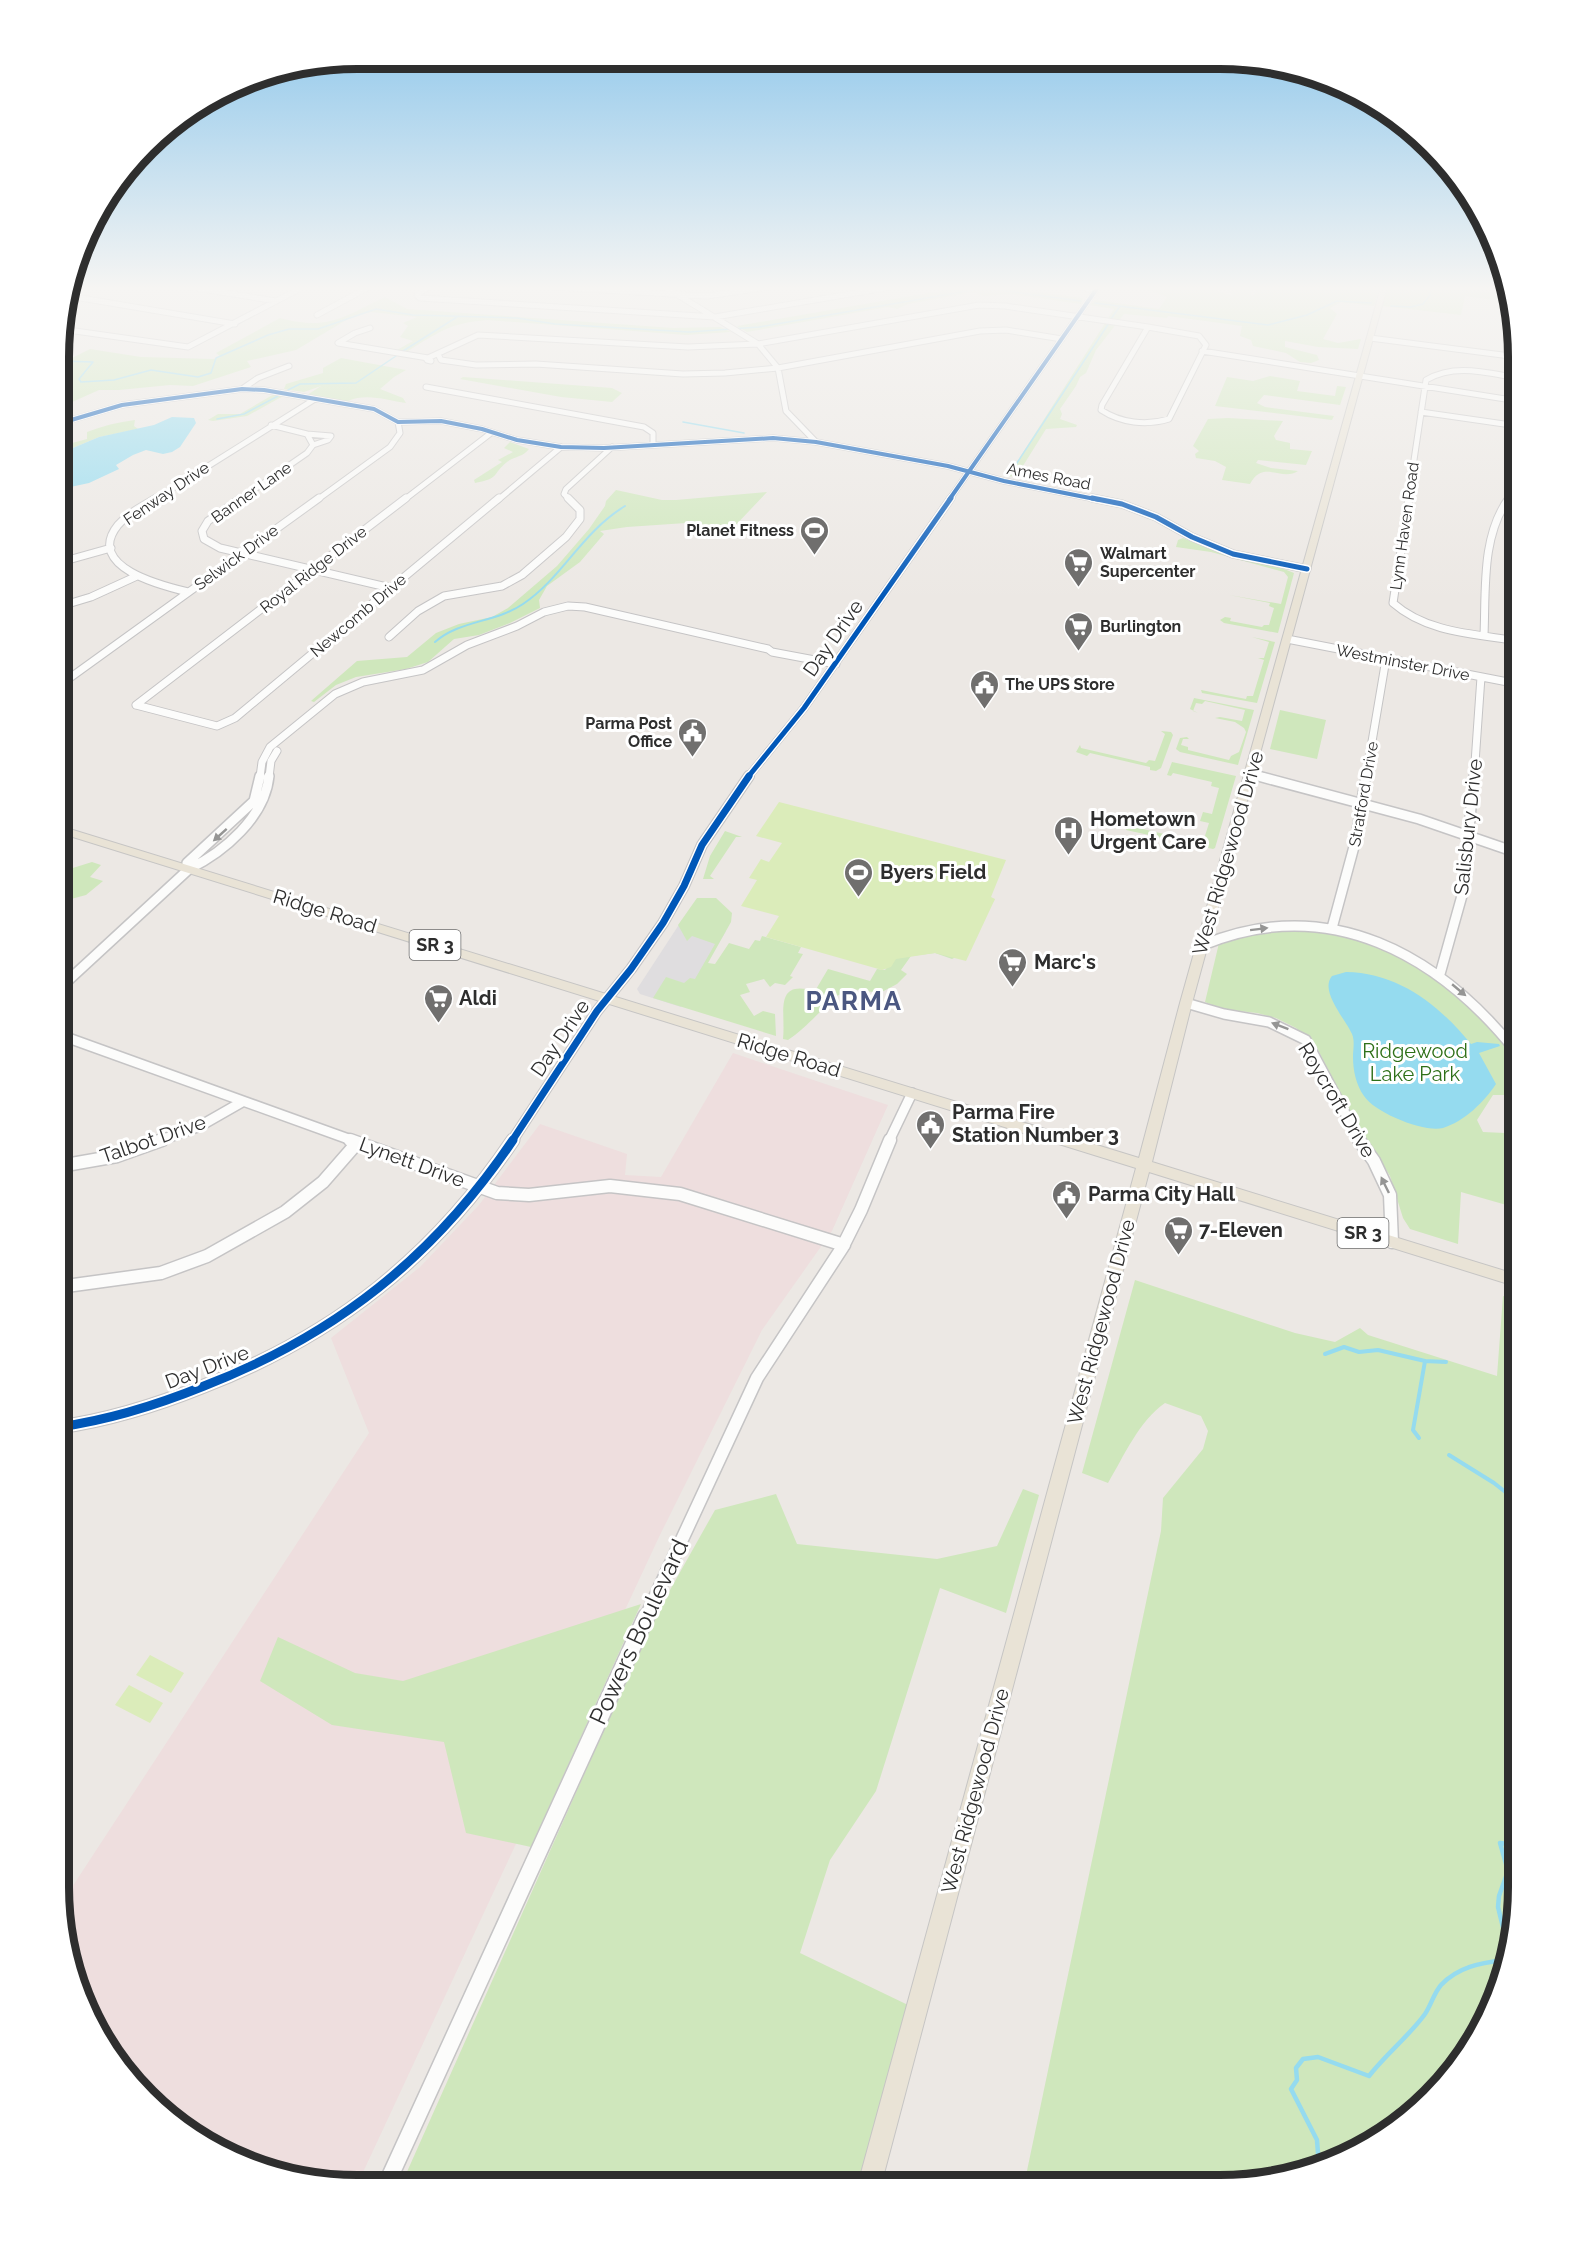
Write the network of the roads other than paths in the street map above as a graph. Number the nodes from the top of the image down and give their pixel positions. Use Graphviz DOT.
graph roads {
  1 [pos="222,392"];
  2 [pos="274,392"];
  3 [pos="452,392"];
  4 [pos="782,392"];
  5 [pos="1025,392"];
  6 [pos="1110,392"];
  7 [pos="1182,392"];
  8 [pos="1355,392"];
  9 [pos="1423,392"];
  10 [pos="1456,392"];
  11 [pos="315,399"];
  12 [pos="1508,400"];
  13 [pos="1421,412"];
  14 [pos="69,419"];
  15 [pos="398,422"];
  16 [pos="271,425"];
  17 [pos="1508,425"];
  18 [pos="490,433"];
  19 [pos="308,434"];
  20 [pos="810,435"];
  21 [pos="803,440"];
  22 [pos="816,442"];
  23 [pos="653,444"];
  24 [pos="313,445"];
  25 [pos="561,447"];
  26 [pos="612,447"];
  27 [pos="969,472"];
  28 [pos="1508,497"];
  29 [pos="111,548"];
  30 [pos="242,553"];
  31 [pos="69,560"];
  32 [pos="1307,568"];
  33 [pos="312,570"];
  34 [pos="136,576"];
  35 [pos="391,588"];
  36 [pos="188,592"];
  37 [pos="69,604"];
  38 [pos="1484,635"];
  39 [pos="389,638"];
  40 [pos="1287,639"];
  41 [pos="1508,639"];
  42 [pos="1386,659"];
  43 [pos="836,664"];
  44 [pos="1481,677"];
  45 [pos="69,678"];
  46 [pos="1508,682"];
  47 [pos="136,705"];
  48 [pos="1251,774"];
  49 [pos="1362,801"];
  50 [pos="69,832"];
  51 [pos="1470,835"];
  52 [pos="1508,850"];
  53 [pos="189,869"];
  54 [pos="1332,928"];
  55 [pos="1203,945"];
  56 [pos="1440,974"];
  57 [pos="69,980"];
  58 [pos="608,999"];
  59 [pos="1186,1003"];
  60 [pos="1508,1033"];
  61 [pos="69,1038"];
  62 [pos="912,1093"];
  63 [pos="242,1102"];
  64 [pos="357,1143"];
  65 [pos="69,1164"];
  66 [pos="1144,1164"];
  67 [pos="480,1187"];
  68 [pos="1392,1242"];
  69 [pos="844,1245"];
  70 [pos="1508,1278"];
  71 [pos="69,1286"];
  72 [pos="69,1424"];
  73 [pos="391,2175"];
  74 [pos="871,2175"];
  1 -- 14 [label="street"];
  2 -- 11 [label="street"];
  3 -- 23 [label="street"];
  4 -- 20 [label="street"];
  5 -- 27 [label="street, Day Drive"];
  6 -- 7 [label="street"];
  8 -- 32 [label="main road, West Ridgewood Drive"];
  9 -- 13 [label="street, Lynn Haven Road"];
  10 -- 12 [label="street"];
  11 -- 15 [label="street"];
  11 -- 16 [label="street, Fenway Drive"];
  13 -- 17 [label="street"];
  13 -- 38 [label="street, Lynn Haven Road"];
  15 -- 18 [label="street, Ames Road"];
  15 -- 30 [label="street, Selwick Drive"];
  16 -- 19 [label="street, Banner Lane"];
  16 -- 29 [label="street, Fenway Drive"];
  18 -- 25 [label="street, Ames Road"];
  18 -- 33 [label="street, Royal Ridge Drive"];
  19 -- 24 [label="street"];
  19 -- 24 [label="street, Banner Lane"];
  20 -- 21 [label="street"];
  20 -- 22 [label="street"];
  21 -- 22 [label="street, Ames Road"];
  21 -- 23 [label="street, Ames Road"];
  22 -- 27 [label="street, Ames Road"];
  23 -- 26 [label="street, Ames Road"];
  24 -- 30 [label="street, Banner Lane"];
  25 -- 26 [label="street, Ames Road"];
  25 -- 35 [label="street, Newcomb Drive"];
  26 -- 39 [label="street"];
  27 -- 32 [label="street, Ames Road"];
  27 -- 43 [label="street, Day Drive"];
  28 -- 38 [label="street"];
  29 -- 31 [label="street"];
  29 -- 34 [label="street, Fenway Drive"];
  30 -- 33 [label="street"];
  30 -- 36 [label="street, Selwick Drive"];
  32 -- 40 [label="main road, West Ridgewood Drive"];
  33 -- 35 [label="street"];
  33 -- 47 [label="street, Royal Ridge Drive"];
  34 -- 36 [label="street, Fenway Drive"];
  34 -- 37 [label="street"];
  35 -- 47 [label="street, Newcomb Drive"];
  36 -- 45 [label="street, Selwick Drive"];
  38 -- 41 [label="street, Lynn Haven Road"];
  40 -- 42 [label="street, Westminster Drive"];
  40 -- 48 [label="main road, West Ridgewood Drive"];
  42 -- 44 [label="street, Westminster Drive"];
  42 -- 49 [label="street, Stratford Drive"];
  43 -- 53 [label="street"];
  43 -- 58 [label="street, Day Drive"];
  44 -- 46 [label="street, Westminster Drive"];
  44 -- 51 [label="street, Salisbury Drive"];
  48 -- 49 [label="street"];
  48 -- 55 [label="main road, West Ridgewood Drive"];
  49 -- 51 [label="street"];
  49 -- 54 [label="street, Stratford Drive"];
  50 -- 53 [label="main road, Ridge Road / SR 3"];
  51 -- 52 [label="street"];
  51 -- 56 [label="street, Salisbury Drive"];
  53 -- 57 [label="street"];
  53 -- 58 [label="main road, Ridge Road / SR 3"];
  55 -- 54 [label="street, one-way"];
  54 -- 56 [label="street"];
  55 -- 59 [label="main road, West Ridgewood Drive"];
  56 -- 60 [label="street, one-way"];
  58 -- 62 [label="main road, Ridge Road / SR 3"];
  58 -- 67 [label="street, Day Drive"];
  59 -- 66 [label="main road, West Ridgewood Drive"];
  68 -- 59 [label="street, Roycroft Drive, one-way"];
  61 -- 63 [label="street, Lynett Drive"];
  62 -- 66 [label="main road, Ridge Road / SR 3"];
  62 -- 69 [label="street, Powers Boulevard"];
  63 -- 64 [label="street, Lynett Drive"];
  63 -- 65 [label="street, Talbot Drive"];
  64 -- 67 [label="street, Lynett Drive"];
  64 -- 71 [label="street"];
  66 -- 68 [label="main road, Ridge Road / SR 3"];
  66 -- 74 [label="main road, West Ridgewood Drive"];
  67 -- 69 [label="street, Lynett Drive"];
  67 -- 72 [label="street, Day Drive"];
  68 -- 70 [label="main road, Ridge Road / SR 3"];
  69 -- 73 [label="street, Powers Boulevard"];
}
